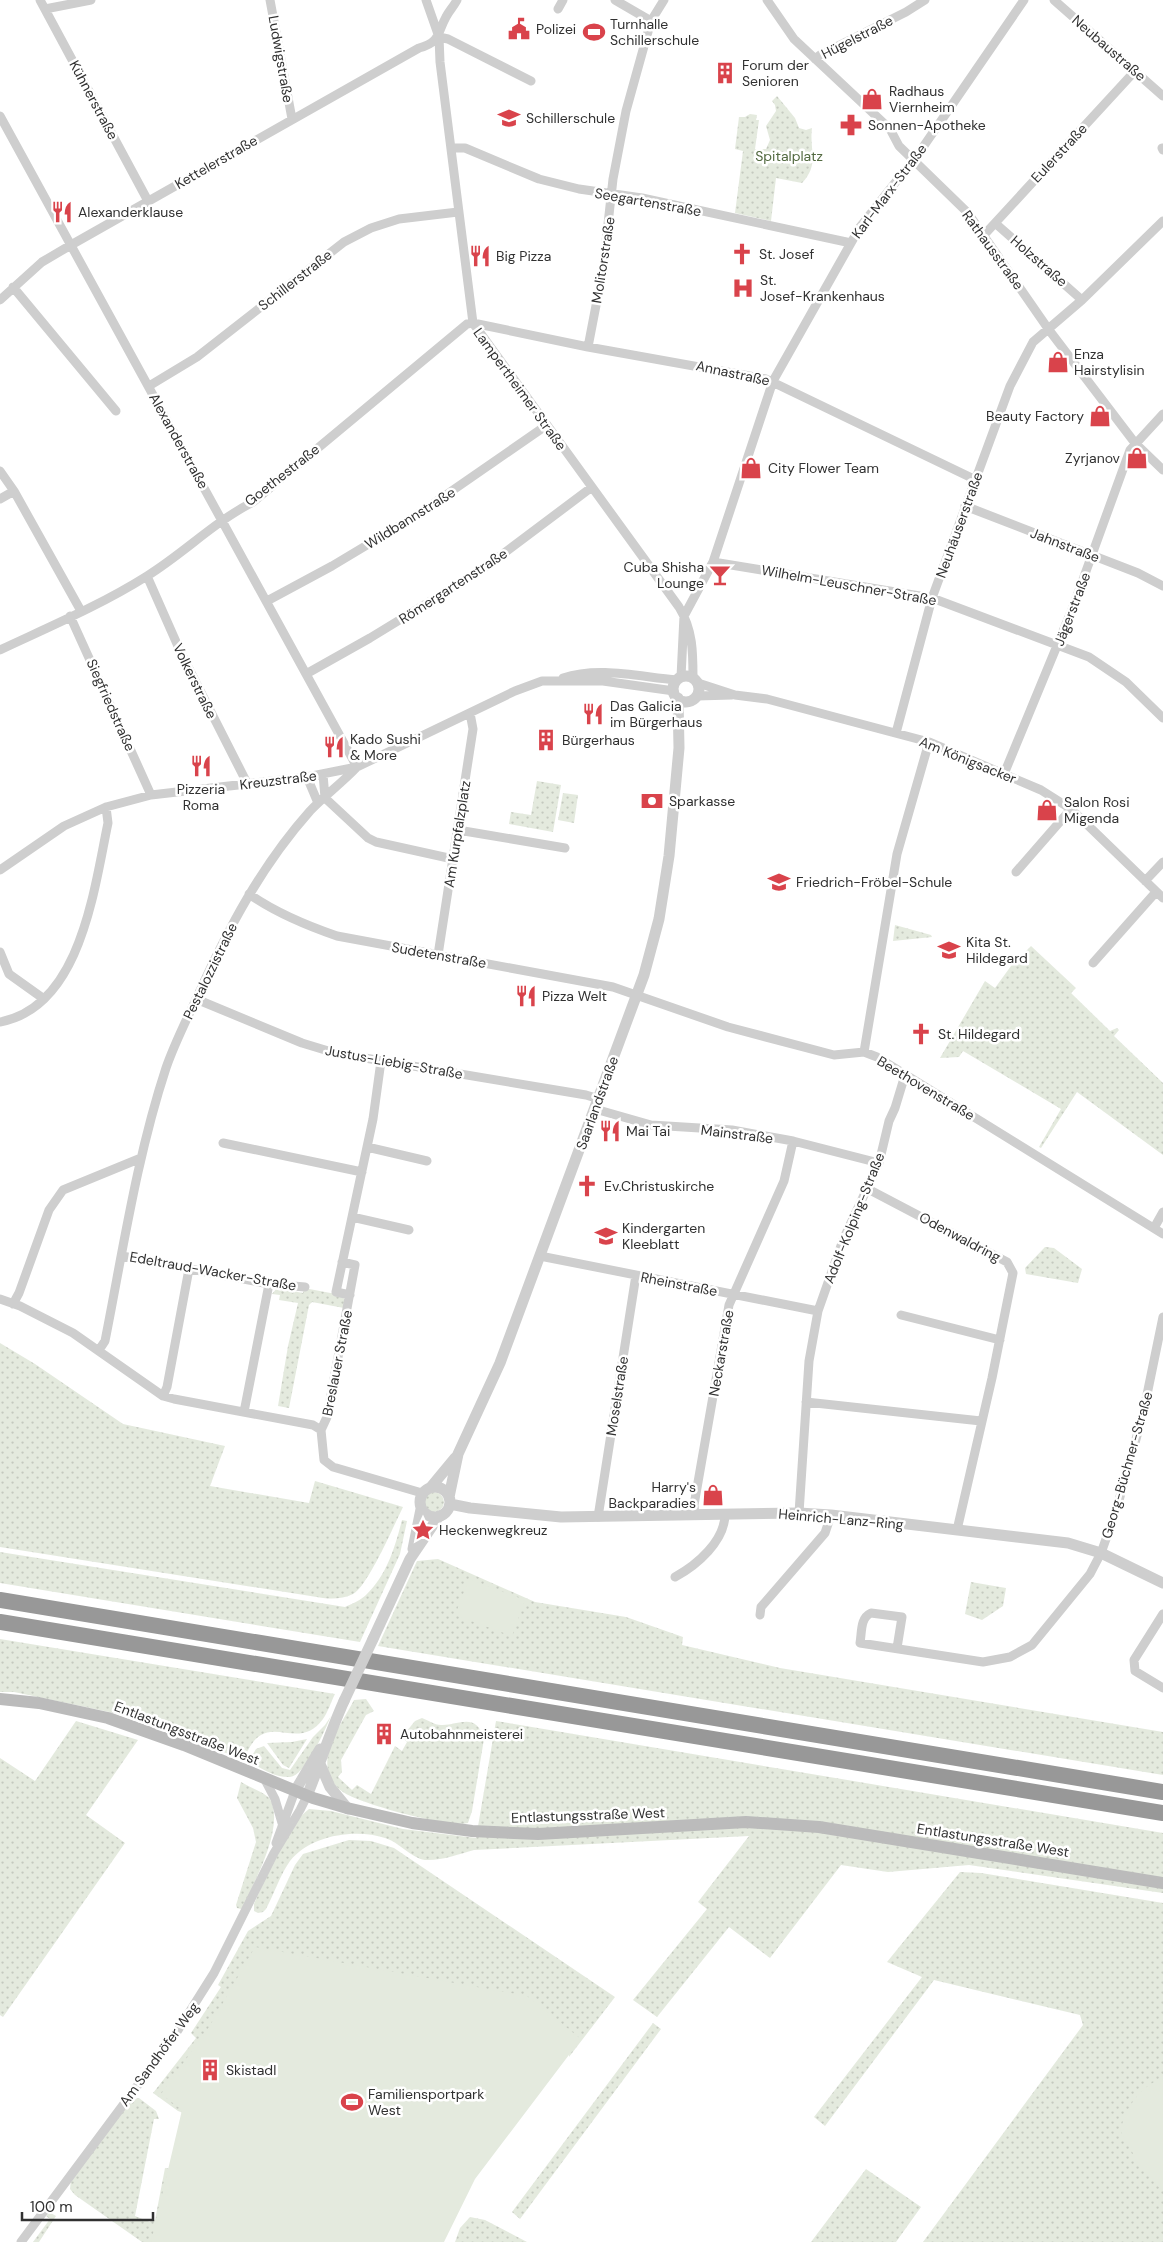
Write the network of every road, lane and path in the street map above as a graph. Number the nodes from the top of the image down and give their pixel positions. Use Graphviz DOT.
graph roads {
  1 [pos="40,0"];
  2 [pos="91,0"];
  3 [pos="270,0"];
  4 [pos="426,0"];
  5 [pos="458,0"];
  6 [pos="563,0"];
  7 [pos="615,0"];
  8 [pos="664,0"];
  9 [pos="767,0"];
  10 [pos="924,0"];
  11 [pos="1024,0"];
  12 [pos="1054,0"];
  13 [pos="45,9"];
  14 [pos="558,10"];
  15 [pos="652,21"];
  16 [pos="439,37"];
  17 [pos="815,59"];
  18 [pos="1135,71"];
  19 [pos="531,82"];
  20 [pos="1162,93"];
  21 [pos="0,116"];
  22 [pos="292,119"];
  23 [pos="450,148"];
  24 [pos="913,159"];
  25 [pos="612,194"];
  26 [pos="148,201"];
  27 [pos="458,212"];
  28 [pos="1163,221"];
  29 [pos="995,223"];
  30 [pos="984,235"];
  31 [pos="851,243"];
  32 [pos="71,245"];
  33 [pos="14,287"];
  34 [pos="0,300"];
  35 [pos="1082,300"];
  36 [pos="473,323"];
  37 [pos="1049,330"];
  38 [pos="588,347"];
  39 [pos="773,381"];
  40 [pos="149,386"];
  41 [pos="116,410"];
  42 [pos="1163,414"];
  43 [pos="547,425"];
  44 [pos="1135,443"];
  45 [pos="1163,470"];
  46 [pos="0,471"];
  47 [pos="976,480"];
  48 [pos="592,487"];
  49 [pos="14,491"];
  50 [pos="0,499"];
  51 [pos="966,506"];
  52 [pos="222,520"];
  53 [pos="1092,556"];
  54 [pos="713,562"];
  55 [pos="147,576"];
  56 [pos="1163,586"];
  57 [pos="932,598"];
  58 [pos="266,600"];
  59 [pos="81,611"];
  60 [pos="70,616"];
  61 [pos="684,616"];
  62 [pos="1058,645"];
  63 [pos="0,650"];
  64 [pos="306,674"];
  65 [pos="684,684"];
  66 [pos="735,695"];
  67 [pos="694,699"];
  68 [pos="470,713"];
  69 [pos="1163,718"];
  70 [pos="896,733"];
  71 [pos="680,737"];
  72 [pos="929,742"];
  73 [pos="357,767"];
  74 [pos="323,774"];
  75 [pos="1004,774"];
  76 [pos="307,777"];
  77 [pos="247,784"];
  78 [pos="151,795"];
  79 [pos="322,801"];
  80 [pos="106,807"];
  81 [pos="1071,809"];
  82 [pos="458,830"];
  83 [pos="565,848"];
  84 [pos="453,859"];
  85 [pos="1163,862"];
  86 [pos="0,870"];
  87 [pos="1016,872"];
  88 [pos="1145,881"];
  89 [pos="249,894"];
  90 [pos="1160,895"];
  91 [pos="0,952"];
  92 [pos="438,955"];
  93 [pos="1093,963"];
  94 [pos="5,975"];
  95 [pos="637,995"];
  96 [pos="44,999"];
  97 [pos="196,999"];
  98 [pos="0,1022"];
  99 [pos="864,1052"];
  100 [pos="381,1061"];
  101 [pos="905,1075"];
  102 [pos="597,1104"];
  103 [pos="792,1141"];
  104 [pos="223,1143"];
  105 [pos="367,1146"];
  106 [pos="141,1158"];
  107 [pos="427,1161"];
  108 [pos="878,1163"];
  109 [pos="362,1172"];
  110 [pos="868,1189"];
  111 [pos="1163,1212"];
  112 [pos="352,1217"];
  113 [pos="1154,1228"];
  114 [pos="409,1230"];
  115 [pos="1163,1234"];
  116 [pos="122,1256"];
  117 [pos="540,1256"];
  118 [pos="342,1262"];
  119 [pos="189,1269"];
  120 [pos="636,1275"];
  121 [pos="269,1284"];
  122 [pos="305,1287"];
  123 [pos="733,1294"];
  124 [pos="350,1295"];
  125 [pos="0,1298"];
  126 [pos="13,1304"];
  127 [pos="818,1311"];
  128 [pos="901,1315"];
  129 [pos="1163,1317"];
  130 [pos="1000,1340"];
  131 [pos="1160,1344"];
  132 [pos="99,1350"];
  133 [pos="163,1396"];
  134 [pos="806,1402"];
  135 [pos="244,1412"];
  136 [pos="981,1421"];
  137 [pos="321,1430"];
  138 [pos="458,1454"];
  139 [pos="426,1490"];
  140 [pos="449,1500"];
  141 [pos="421,1509"];
  142 [pos="799,1513"];
  143 [pos="725,1514"];
  144 [pos="694,1515"];
  145 [pos="831,1515"];
  146 [pos="439,1516"];
  147 [pos="598,1517"];
  148 [pos="957,1530"];
  149 [pos="1101,1553"];
  150 [pos="410,1559"];
  151 [pos="675,1577"];
  152 [pos="1163,1583"];
  153 [pos="0,1600"];
  154 [pos="1163,1614"];
  155 [pos="760,1616"];
  156 [pos="0,1622"];
  157 [pos="897,1648"];
  158 [pos="1163,1688"];
  159 [pos="0,1699"];
  160 [pos="328,1737"];
  161 [pos="320,1764"];
  162 [pos="264,1778"];
  163 [pos="1163,1792"];
  164 [pos="301,1793"];
  165 [pos="348,1809"];
  166 [pos="1163,1812"];
  167 [pos="282,1823"];
  168 [pos="274,1853"];
  169 [pos="1163,1883"];
  170 [pos="22,2242"];
  1 -- 13 [label="street, Kühnerstraße"];
  2 -- 13 [label="street"];
  3 -- 22 [label="street, Ludwigstraße"];
  4 -- 16 [label="street"];
  5 -- 16 [label="street"];
  6 -- 14 [label="street"];
  7 -- 15 [label="street"];
  8 -- 15 [label="street, Molitorstraße"];
  9 -- 17 [label="street, Rathausstraße"];
  10 -- 17 [label="street, Hügelstraße"];
  11 -- 24 [label="street, Karl-Marx-Straße"];
  12 -- 18 [label="street, Neubaustraße"];
  13 -- 26 [label="street, Kühnerstraße"];
  15 -- 25 [label="street, Molitorstraße"];
  16 -- 19 [label="street"];
  16 -- 22 [label="street, Kettelerstraße"];
  16 -- 23 [label="street, Lampertheimer Straße"];
  17 -- 24 [label="street, Rathausstraße"];
  18 -- 20 [label="street, Neubaustraße"];
  18 -- 29 [label="street, Eulerstraße"];
  21 -- 32 [label="street, Alexanderstraße"];
  22 -- 26 [label="street, Kettelerstraße"];
  23 -- 25 [label="street, Seegartenstraße"];
  23 -- 27 [label="street, Lampertheimer Straße"];
  24 -- 30 [label="street, Rathausstraße"];
  24 -- 31 [label="street, Karl-Marx-Straße"];
  25 -- 31 [label="street, Seegartenstraße"];
  25 -- 38 [label="street, Molitorstraße"];
  26 -- 32 [label="street, Kettelerstraße"];
  27 -- 36 [label="street, Lampertheimer Straße"];
  27 -- 40 [label="street, Schillerstraße"];
  28 -- 35 [label="street"];
  29 -- 30 [label="street, Eulerstraße"];
  29 -- 35 [label="street, Holzstraße"];
  30 -- 37 [label="street, Rathausstraße"];
  31 -- 39 [label="street, Karl-Marx-Straße"];
  32 -- 33 [label="street, Kettelerstraße"];
  32 -- 40 [label="street, Alexanderstraße"];
  33 -- 34 [label="street, Kettelerstraße"];
  33 -- 41 [label="street"];
  35 -- 37 [label="street"];
  36 -- 38 [label="street, Annastraße"];
  36 -- 43 [label="street, Lampertheimer Straße"];
  36 -- 52 [label="street, Goethestraße"];
  37 -- 44 [label="street, Rathausstraße"];
  37 -- 47 [label="street, Neuhäuserstraße"];
  38 -- 39 [label="street, Annastraße"];
  39 -- 47 [label="street, Annastraße"];
  39 -- 54 [label="street, Karl-Marx-Straße"];
  40 -- 52 [label="street, Alexanderstraße"];
  42 -- 44 [label="street, Jägerstraße"];
  43 -- 48 [label="street, Lampertheimer Straße"];
  43 -- 58 [label="street, Wildbannstraße"];
  44 -- 45 [label="street, Rathausstraße"];
  44 -- 53 [label="street, Jägerstraße"];
  46 -- 49 [label="street"];
  47 -- 51 [label="street, Neuhäuserstraße"];
  48 -- 61 [label="street, Lampertheimer Straße"];
  48 -- 64 [label="street, Römergartenstraße"];
  49 -- 50 [label="street"];
  49 -- 59 [label="street"];
  51 -- 53 [label="street, Jahnstraße"];
  51 -- 57 [label="street, Neuhäuserstraße"];
  52 -- 55 [label="street, Goethestraße"];
  52 -- 58 [label="street, Alexanderstraße"];
  53 -- 56 [label="street, Jahnstraße"];
  53 -- 62 [label="street, Jägerstraße"];
  54 -- 57 [label="street, Wilhelm-Leuschner-Straße"];
  54 -- 61 [label="street, Karl-Marx-Straße"];
  55 -- 59 [label="street, Goethestraße"];
  55 -- 77 [label="street, Volkerstraße"];
  57 -- 62 [label="street, Wilhelm-Leuschner-Straße"];
  57 -- 70 [label="street, Neuhäuserstraße"];
  58 -- 64 [label="street, Alexanderstraße"];
  59 -- 60 [label="street, Goethestraße"];
  60 -- 63 [label="street, Goethestraße"];
  60 -- 78 [label="street, Siegfriedstraße"];
  61 -- 65 [label="street"];
  62 -- 69 [label="street, Wilhelm-Leuschner-Straße"];
  62 -- 75 [label="street, Jägerstraße"];
  64 -- 73 [label="street, Alexanderstraße"];
  65 -- 66 [label="street, Am Königsacker"];
  65 -- 67 [label="street, Saarlandstraße"];
  65 -- 67 [label="street"];
  65 -- 68 [label="street, Kreuzstraße"];
  65 -- 71 [label="street, Saarlandstraße"];
  66 -- 67 [label="street, Am Königsacker"];
  66 -- 70 [label="street, Am Königsacker"];
  67 -- 71 [label="street, Saarlandstraße"];
  68 -- 73 [label="street, Kreuzstraße"];
  68 -- 82 [label="street, Am Kurpfalzplatz"];
  70 -- 72 [label="street, Am Königsacker"];
  71 -- 95 [label="street, Saarlandstraße"];
  72 -- 75 [label="street, Am Königsacker"];
  72 -- 99 [label="street"];
  73 -- 74 [label="street, Kreuzstraße"];
  73 -- 79 [label="street, Pestalozzistraße"];
  74 -- 76 [label="street, Kreuzstraße"];
  74 -- 79 [label="street"];
  75 -- 81 [label="street, Am Königsacker"];
  76 -- 77 [label="street, Kreuzstraße"];
  76 -- 79 [label="street"];
  77 -- 78 [label="street, Kreuzstraße"];
  78 -- 80 [label="street, Kreuzstraße"];
  79 -- 84 [label="street"];
  79 -- 89 [label="street, Pestalozzistraße"];
  80 -- 86 [label="street, Kreuzstraße"];
  80 -- 96 [label="street"];
  81 -- 87 [label="street"];
  81 -- 88 [label="street, Am Königsacker"];
  82 -- 83 [label="street"];
  82 -- 84 [label="street, Am Kurpfalzplatz"];
  84 -- 92 [label="street, Am Kurpfalzplatz"];
  85 -- 88 [label="street"];
  88 -- 90 [label="street, Am Königsacker"];
  89 -- 92 [label="street, Sudetenstraße"];
  89 -- 97 [label="street, Pestalozzistraße"];
  90 -- 93 [label="street"];
  91 -- 94 [label="street"];
  92 -- 95 [label="street, Sudetenstraße"];
  94 -- 96 [label="street"];
  95 -- 99 [label="street, Beethovenstraße"];
  95 -- 102 [label="street, Saarlandstraße"];
  96 -- 98 [label="street"];
  97 -- 100 [label="street, Justus-Liebig-Straße"];
  97 -- 106 [label="street, Pestalozzistraße"];
  99 -- 101 [label="street, Beethovenstraße"];
  100 -- 102 [label="street, Justus-Liebig-Straße"];
  100 -- 105 [label="street, Breslauer Straße"];
  101 -- 108 [label="street, Adolf-Kolping-Straße"];
  101 -- 113 [label="street, Beethovenstraße"];
  102 -- 103 [label="street, Mainstraße"];
  102 -- 117 [label="street, Saarlandstraße"];
  103 -- 108 [label="street, Mainstraße"];
  103 -- 123 [label="street, Neckarstraße"];
  104 -- 109 [label="street"];
  105 -- 107 [label="street"];
  105 -- 109 [label="street, Breslauer Straße"];
  106 -- 116 [label="street, Pestalozzistraße"];
  106 -- 126 [label="street"];
  108 -- 110 [label="street, Adolf-Kolping-Straße"];
  109 -- 112 [label="street, Breslauer Straße"];
  110 -- 127 [label="street, Adolf-Kolping-Straße"];
  110 -- 130 [label="street, Odenwaldring"];
  111 -- 113 [label="street"];
  112 -- 114 [label="street"];
  112 -- 118 [label="street, Breslauer Straße"];
  113 -- 115 [label="street, Beethovenstraße"];
  116 -- 119 [label="street, Edeltraud-Wacker-Straße"];
  116 -- 132 [label="street, Pestalozzistraße"];
  117 -- 120 [label="street, Rheinstraße"];
  117 -- 138 [label="street, Saarlandstraße"];
  118 -- 124 [label="street, Breslauer Straße"];
  118 -- 124 [label="street, Breslauer Straße"];
  119 -- 121 [label="street, Edeltraud-Wacker-Straße"];
  119 -- 133 [label="street"];
  120 -- 123 [label="street, Rheinstraße"];
  120 -- 147 [label="street, Moselstraße"];
  121 -- 122 [label="street, Edeltraud-Wacker-Straße"];
  121 -- 135 [label="street"];
  123 -- 127 [label="street, Rheinstraße"];
  123 -- 144 [label="street, Neckarstraße"];
  124 -- 137 [label="street, Breslauer Straße"];
  125 -- 126 [label="street"];
  126 -- 132 [label="street"];
  127 -- 134 [label="street, Adolf-Kolping-Straße"];
  128 -- 130 [label="street"];
  129 -- 131 [label="street, Georg-Büchner-Straße"];
  130 -- 136 [label="street, Odenwaldring"];
  131 -- 149 [label="street, Georg-Büchner-Straße"];
  132 -- 133 [label="street"];
  133 -- 135 [label="street"];
  134 -- 136 [label="street"];
  134 -- 142 [label="street, Adolf-Kolping-Straße"];
  135 -- 137 [label="street"];
  136 -- 148 [label="street, Odenwaldring"];
  137 -- 139 [label="street"];
  138 -- 139 [label="street, Saarlandstraße"];
  138 -- 140 [label="street, Saarlandstraße"];
  139 -- 140 [label="street"];
  139 -- 141 [label="street"];
  140 -- 146 [label="street"];
  140 -- 147 [label="street, Heinrich-Lanz-Ring"];
  141 -- 146 [label="street"];
  141 -- 150 [label="street"];
  142 -- 143 [label="street, Heinrich-Lanz-Ring"];
  142 -- 145 [label="street, Heinrich-Lanz-Ring"];
  143 -- 144 [label="street, Heinrich-Lanz-Ring"];
  143 -- 151 [label="street"];
  144 -- 147 [label="street, Heinrich-Lanz-Ring"];
  145 -- 148 [label="street, Heinrich-Lanz-Ring"];
  145 -- 155 [label="street"];
  146 -- 150 [label="street"];
  148 -- 149 [label="street, Heinrich-Lanz-Ring"];
  149 -- 152 [label="street, Heinrich-Lanz-Ring"];
  149 -- 157 [label="street, Georg-Büchner-Straße"];
  150 -- 160 [label="street, Am Sandhöfer Weg, bridge"];
  153 -- 163 [label="highway"];
  154 -- 158 [label="street"];
  156 -- 166 [label="highway"];
  157 -- 157 [label="street, Georg-Büchner-Straße"];
  159 -- 162 [label="main road, Entlastungsstraße West"];
  160 -- 161 [label="street, Am Sandhöfer Weg"];
  160 -- 164 [label="street, Am Sandhöfer Weg"];
  161 -- 164 [label="street, Am Sandhöfer Weg"];
  161 -- 165 [label="street"];
  162 -- 164 [label="main road, Entlastungsstraße West"];
  162 -- 167 [label="street"];
  164 -- 165 [label="main road, Entlastungsstraße West"];
  164 -- 167 [label="street, Am Sandhöfer Weg"];
  164 -- 168 [label="street, Am Sandhöfer Weg"];
  165 -- 169 [label="main road, Entlastungsstraße West"];
  167 -- 168 [label="street, Am Sandhöfer Weg"];
  168 -- 170 [label="street, Am Sandhöfer Weg"];
}
